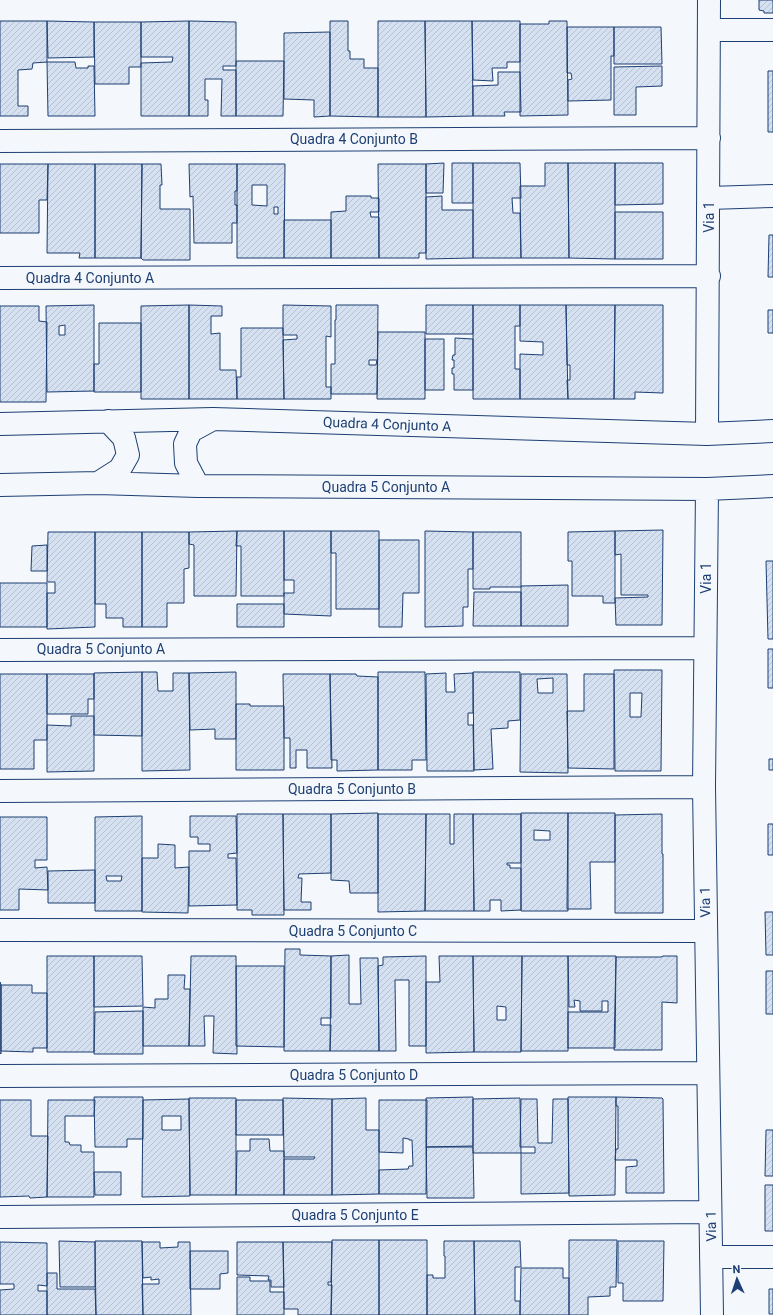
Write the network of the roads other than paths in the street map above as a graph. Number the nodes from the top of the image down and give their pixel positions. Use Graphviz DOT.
graph roads {
  1 [pos="709,0"];
  2 [pos="709,30"];
  3 [pos="773,30"];
  4 [pos="708,138"];
  5 [pos="0,141"];
  6 [pos="773,196"];
  7 [pos="709,198"];
  8 [pos="709,276"];
  9 [pos="0,278"];
  10 [pos="213,419"];
  11 [pos="108,421"];
  12 [pos="0,424"];
  13 [pos="773,431"];
  14 [pos="707,434"];
  15 [pos="98,483"];
  16 [pos="0,485"];
  17 [pos="198,486"];
  18 [pos="773,486"];
  19 [pos="707,489"];
  20 [pos="705,648"];
  21 [pos="0,650"];
  22 [pos="704,787"];
  23 [pos="0,791"];
  24 [pos="0,930"];
  25 [pos="706,931"];
  26 [pos="708,1073"];
  27 [pos="0,1076"];
  28 [pos="710,1212"];
  29 [pos="0,1217"];
  30 [pos="711,1257"];
  31 [pos="773,1257"];
  32 [pos="712,1315"];
  1 -- 2 [label="street, Via 1"];
  2 -- 3 [label="street"];
  2 -- 4 [label="street, Via 1"];
  4 -- 5 [label="street, Quadra 4 Conjunto B"];
  4 -- 7 [label="street, Via 1"];
  6 -- 7 [label="street"];
  7 -- 8 [label="street, Via 1"];
  8 -- 9 [label="street, Quadra 4 Conjunto A"];
  8 -- 14 [label="street, Via 1"];
  10 -- 11 [label="street, Quadra 4 Conjunto A"];
  10 -- 14 [label="street, Quadra 4 Conjunto A"];
  10 -- 17 [label="street"];
  11 -- 12 [label="street, Quadra 4 Conjunto A"];
  11 -- 15 [label="street"];
  13 -- 14 [label="street, Quadra 4 Conjunto A"];
  15 -- 16 [label="street, Quadra 5 Conjunto A"];
  15 -- 17 [label="street, Quadra 5 Conjunto A"];
  17 -- 19 [label="street, Quadra 5 Conjunto A"];
  18 -- 19 [label="street, Quadra 5 Conjunto A"];
  19 -- 20 [label="street, Via 1"];
  20 -- 21 [label="street, Quadra 5 Conjunto A"];
  20 -- 22 [label="street, Via 1"];
  22 -- 23 [label="street, Quadra 5 Conjunto B"];
  22 -- 25 [label="street, Via 1"];
  24 -- 25 [label="street, Quadra 5 Conjunto C"];
  25 -- 26 [label="street, Via 1"];
  26 -- 27 [label="street, Quadra 5 Conjunto D"];
  26 -- 28 [label="street, Via 1"];
  28 -- 29 [label="street, Quadra 5 Conjunto E"];
  28 -- 30 [label="street, Via 1"];
  30 -- 31 [label="street"];
  30 -- 32 [label="street, Via 1"];
}
